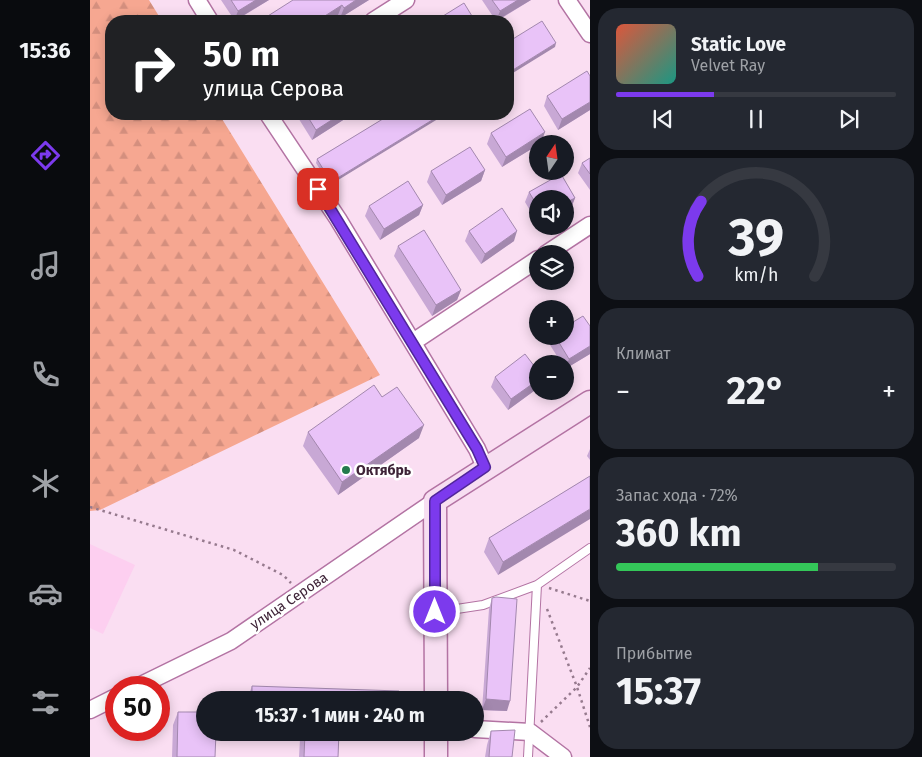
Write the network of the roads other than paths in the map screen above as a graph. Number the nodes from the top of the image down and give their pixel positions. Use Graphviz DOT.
graph roads {
  1 [pos="197,0"];
  2 [pos="406,0"];
  3 [pos="567,0"];
  4 [pos="206,15"];
  5 [pos="382,15"];
  6 [pos="590,34"];
  7 [pos="272,120"];
  8 [pos="590,225"];
  9 [pos="560,245"];
  10 [pos="529,265"];
  11 [pos="413,342"];
  12 [pos="590,402"];
  13 [pos="485,467"];
  14 [pos="435,501"];
  15 [pos="590,548"];
  16 [pos="537,585"];
  17 [pos="435,612"];
  18 [pos="160,676"];
  19 [pos="436,691"];
  20 [pos="105,702"];
  21 [pos="90,710"];
  22 [pos="484,729"];
  23 [pos="530,732"];
  24 [pos="436,741"];
  25 [pos="436,757"];
  26 [pos="528,757"];
  27 [pos="563,757"];
  1 -- 4 [label="street"];
  2 -- 5 [label="street"];
  3 -- 6 [label="street"];
  7 -- 11 [label="street"];
  8 -- 9 [label="street"];
  10 -- 11 [label="street"];
  11 -- 13 [label="street"];
  12 -- 13 [label="main road, улица Серова"];
  13 -- 14 [label="main road, улица Серова"];
  14 -- 17 [label="main road"];
  14 -- 18 [label="street, улица Серова"];
  15 -- 16 [label="lane"];
  16 -- 17 [label="lane"];
  16 -- 23 [label="lane"];
  17 -- 19 [label="main road"];
  20 -- 21 [label="street"];
  22 -- 23 [label="street"];
  23 -- 26 [label="lane"];
  23 -- 27 [label="street"];
  24 -- 25 [label="main road"];
}
